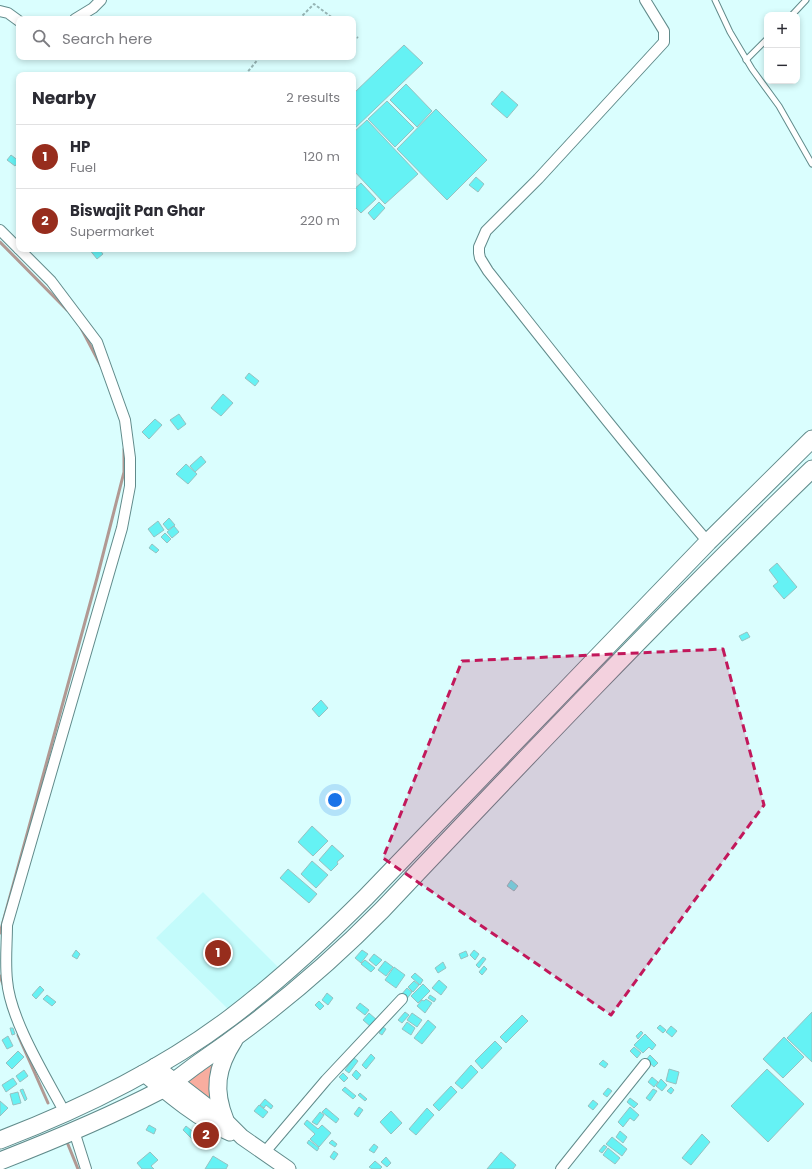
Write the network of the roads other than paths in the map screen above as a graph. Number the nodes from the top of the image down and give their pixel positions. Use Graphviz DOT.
graph roads {
  1 [pos="101,0"];
  2 [pos="645,0"];
  3 [pos="715,0"];
  4 [pos="806,0"];
  5 [pos="0,11"];
  6 [pos="795,12"];
  7 [pos="80,16"];
  8 [pos="16,19"];
  9 [pos="764,42"];
  10 [pos="746,60"];
  11 [pos="812,164"];
  12 [pos="0,230"];
  13 [pos="16,246"];
  14 [pos="22,252"];
  15 [pos="812,439"];
  16 [pos="812,470"];
  17 [pos="708,542"];
  18 [pos="402,998"];
  19 [pos="236,1037"];
  20 [pos="645,1064"];
  21 [pos="149,1070"];
  22 [pos="168,1085"];
  23 [pos="65,1113"];
  24 [pos="226,1120"];
  25 [pos="74,1131"];
  26 [pos="242,1137"];
  27 [pos="0,1140"];
  28 [pos="264,1153"];
  29 [pos="0,1161"];
  30 [pos="86,1169"];
  31 [pos="288,1169"];
  32 [pos="561,1169"];
  1 -- 7 [label="street"];
  2 -- 17 [label="street"];
  3 -- 10 [label="lane"];
  4 -- 6 [label="lane"];
  5 -- 8 [label="street"];
  9 -- 10 [label="lane"];
  10 -- 11 [label="lane"];
  12 -- 13 [label="street"];
  14 -- 23 [label="street"];
  15 -- 17 [label="highway"];
  16 -- 19 [label="highway"];
  17 -- 21 [label="highway"];
  18 -- 28 [label="street"];
  19 -- 22 [label="highway"];
  19 -- 24 [label="highway"];
  20 -- 32 [label="street"];
  21 -- 22 [label="main road"];
  21 -- 23 [label="highway"];
  22 -- 24 [label="main road"];
  22 -- 25 [label="highway"];
  22 -- 26 [label="main road"];
  23 -- 27 [label="highway"];
  24 -- 26 [label="main road"];
  25 -- 29 [label="highway"];
  25 -- 30 [label="street"];
  26 -- 28 [label="main road"];
  28 -- 31 [label="main road"];
}
